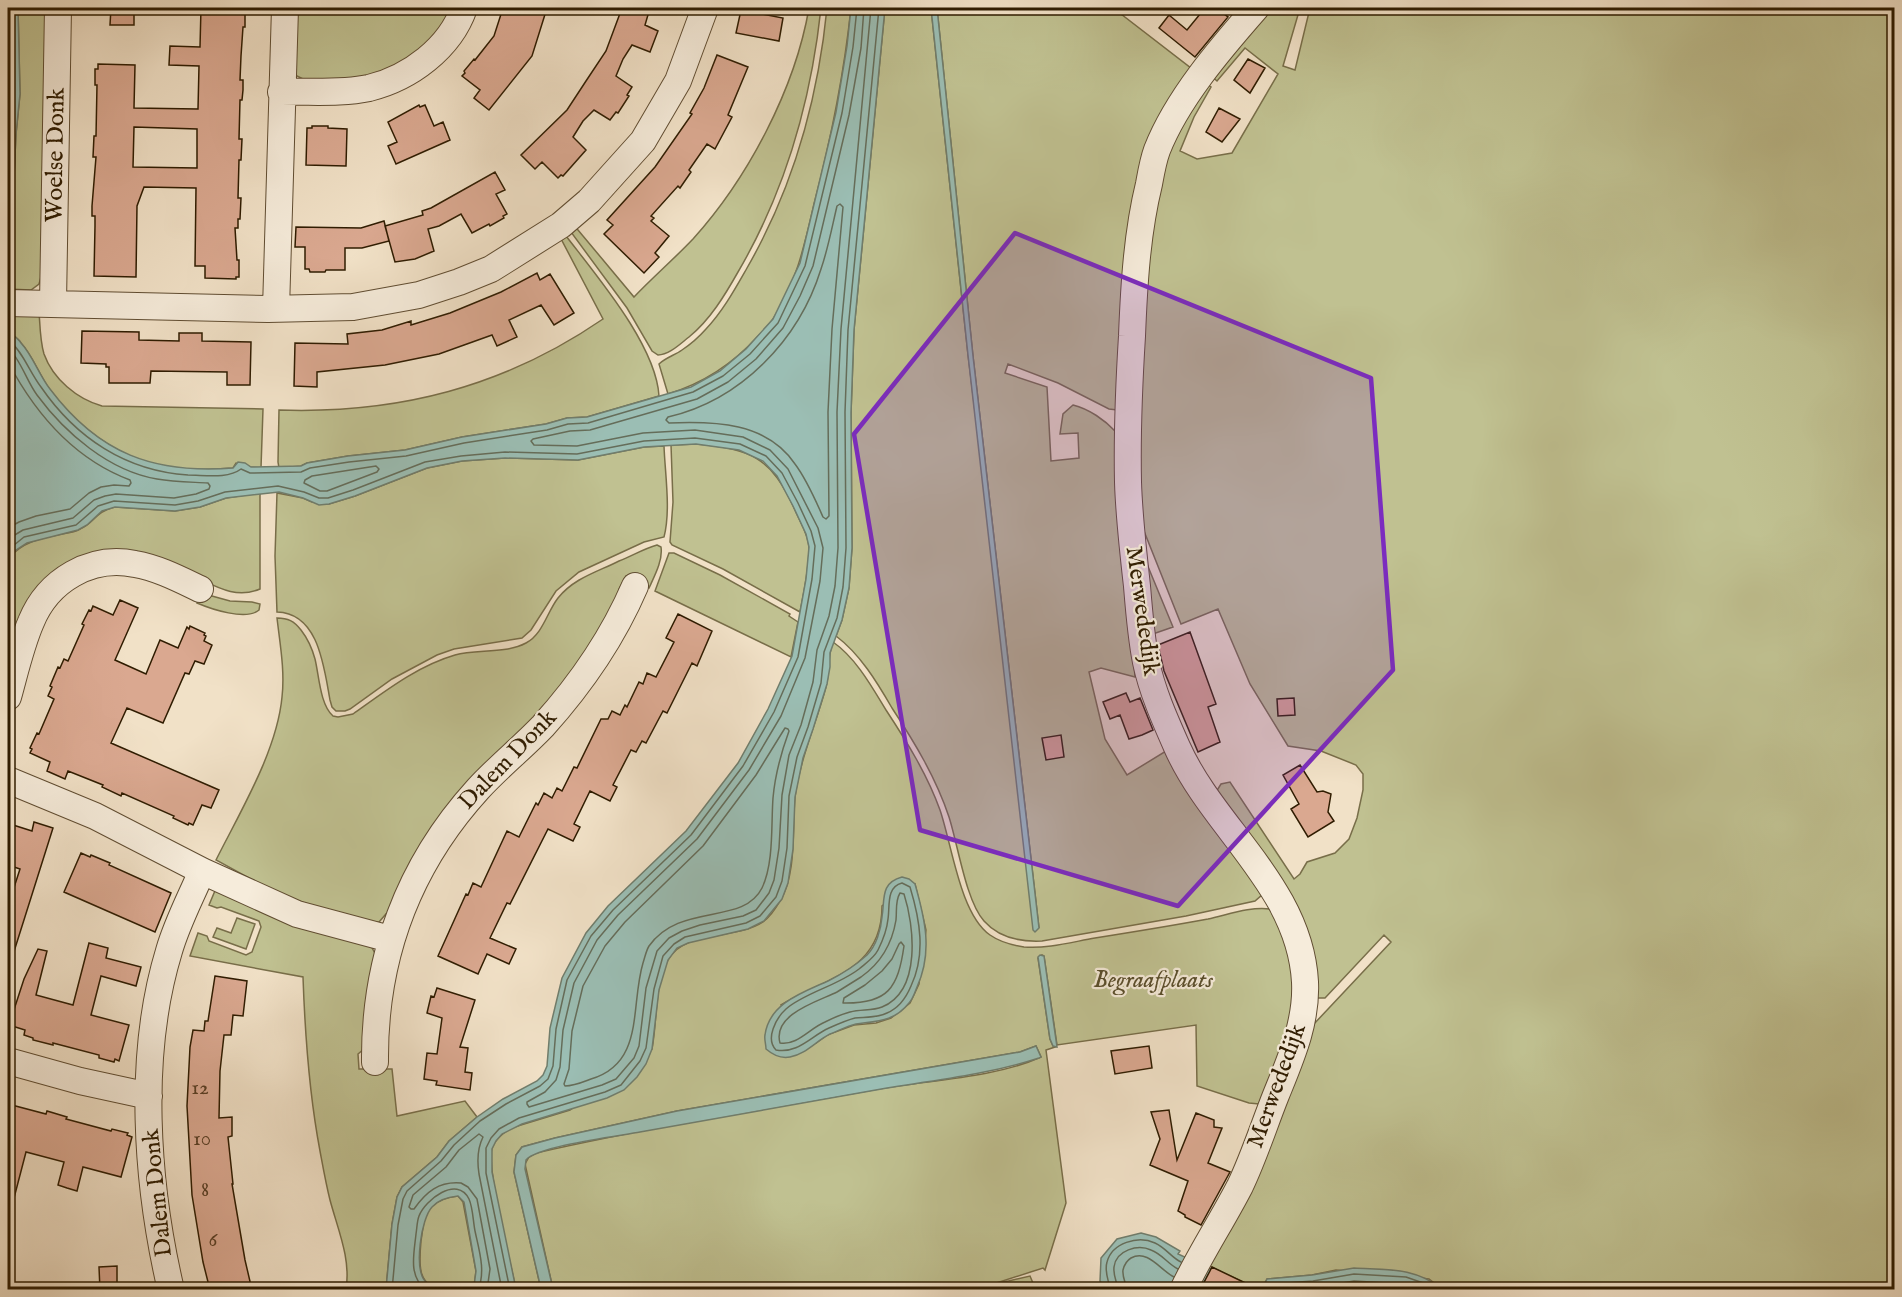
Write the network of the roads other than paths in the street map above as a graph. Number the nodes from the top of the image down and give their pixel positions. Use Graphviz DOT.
graph roads {
  1 [pos="58,8"];
  2 [pos="285,8"];
  3 [pos="464,8"];
  4 [pos="705,8"];
  5 [pos="1256,8"];
  6 [pos="281,92"];
  7 [pos="8,303"];
  8 [pos="53,303"];
  9 [pos="276,309"];
  10 [pos="635,586"];
  11 [pos="200,589"];
  12 [pos="8,697"];
  13 [pos="8,780"];
  14 [pos="202,870"];
  15 [pos="390,939"];
  16 [pos="8,1061"];
  17 [pos="375,1062"];
  18 [pos="149,1096"];
  19 [pos="171,1290"];
  20 [pos="1183,1290"];
  1 -- 8 [label="street, Woelse Donk"];
  2 -- 6 [label="street"];
  3 -- 6 [label="street"];
  4 -- 9 [label="street"];
  5 -- 20 [label="street, Merwededijk"];
  6 -- 9 [label="street"];
  7 -- 8 [label="street"];
  8 -- 9 [label="street"];
  10 -- 15 [label="street, Dalem Donk"];
  11 -- 12 [label="street"];
  13 -- 14 [label="street"];
  14 -- 15 [label="street"];
  14 -- 18 [label="street, Dalem Donk"];
  15 -- 17 [label="street, Dalem Donk"];
  16 -- 18 [label="street, Dalem Donk"];
  18 -- 19 [label="street, Dalem Donk"];
}
